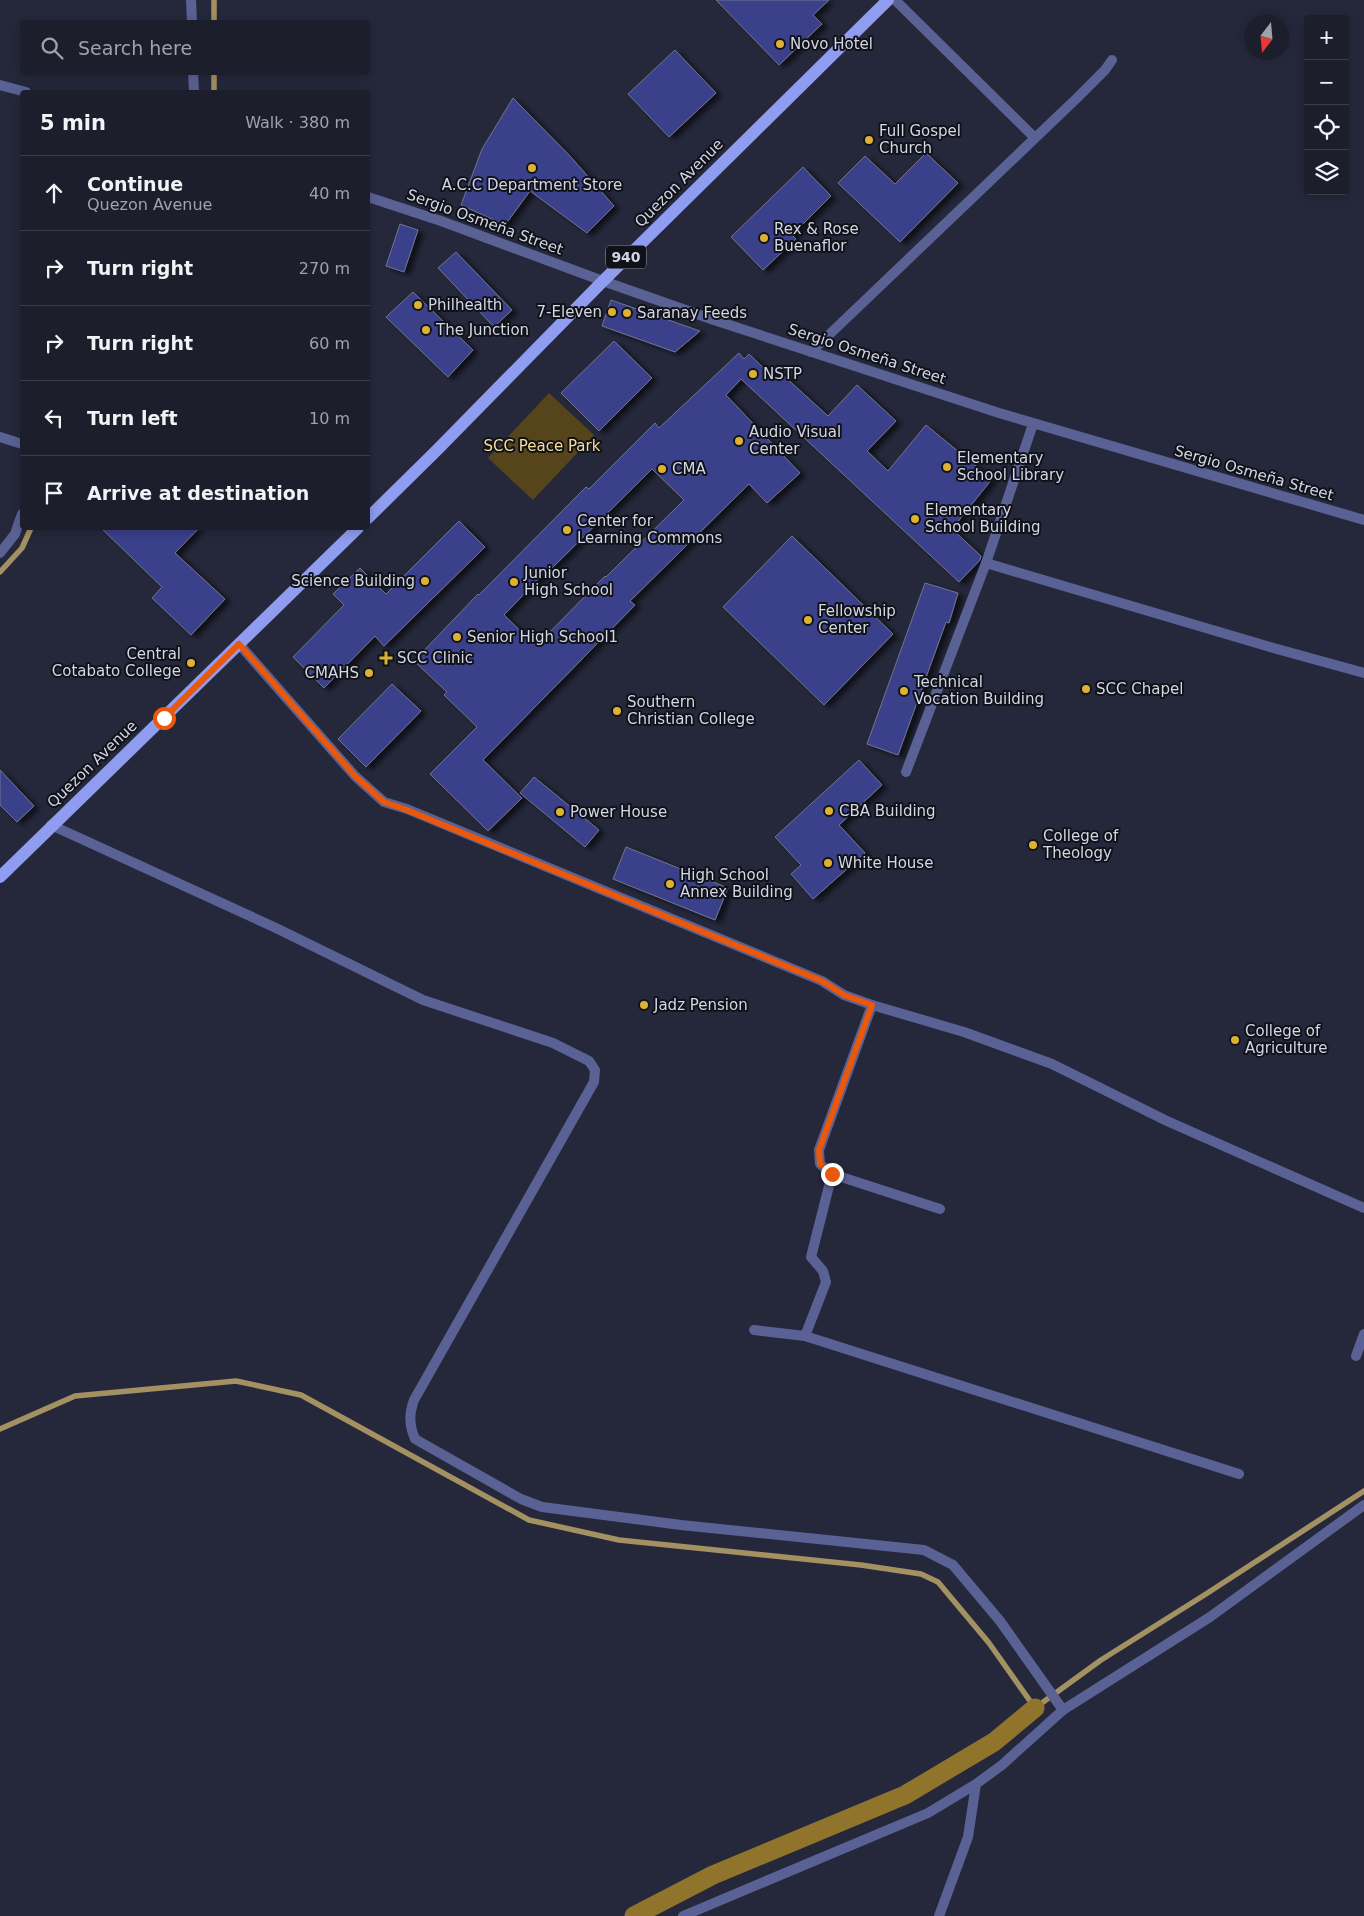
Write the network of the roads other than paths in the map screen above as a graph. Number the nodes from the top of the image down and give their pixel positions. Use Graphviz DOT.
graph roads {
  1 [pos="191,0"];
  2 [pos="888,0"];
  3 [pos="895,0"];
  4 [pos="192,20"];
  5 [pos="1112,60"];
  6 [pos="193,75"];
  7 [pos="0,85"];
  8 [pos="20,90"];
  9 [pos="194,90"];
  10 [pos="1034,137"];
  11 [pos="370,198"];
  12 [pos="602,281"];
  13 [pos="812,352"];
  14 [pos="1033,424"];
  15 [pos="0,436"];
  16 [pos="20,443"];
  17 [pos="370,516"];
  18 [pos="20,520"];
  19 [pos="1364,520"];
  20 [pos="356,530"];
  21 [pos="0,552"];
  22 [pos="986,563"];
  23 [pos="239,644"];
  24 [pos="1364,673"];
  25 [pos="906,772"];
  26 [pos="51,826"];
  27 [pos="0,877"];
  28 [pos="872,1005"];
  29 [pos="832,1174"];
  30 [pos="1364,1208"];
  31 [pos="940,1209"];
  32 [pos="754,1330"];
  33 [pos="1364,1334"];
  34 [pos="805,1336"];
  35 [pos="1356,1356"];
  36 [pos="1238,1474"];
  37 [pos="1364,1505"];
  38 [pos="1063,1710"];
  39 [pos="976,1784"];
  40 [pos="683,1916"];
  41 [pos="939,1916"];
  1 -- 4 [label="street"];
  2 -- 12 [label="main road, Quezon Avenue / 940"];
  3 -- 10 [label="street"];
  5 -- 10 [label="street"];
  6 -- 9 [label="street"];
  7 -- 8 [label="street"];
  10 -- 13 [label="street"];
  11 -- 12 [label="street, Sergio Osmeña Street"];
  12 -- 13 [label="street, Sergio Osmeña Street"];
  12 -- 17 [label="main road, Quezon Avenue / 940"];
  13 -- 14 [label="street, Sergio Osmeña Street"];
  14 -- 19 [label="street, Sergio Osmeña Street"];
  14 -- 22 [label="street"];
  15 -- 16 [label="street"];
  18 -- 21 [label="street"];
  20 -- 23 [label="main road, Quezon Avenue"];
  22 -- 24 [label="street"];
  22 -- 25 [label="street"];
  23 -- 26 [label="main road, Quezon Avenue"];
  23 -- 28 [label="street"];
  26 -- 27 [label="main road, Quezon Avenue"];
  26 -- 38 [label="street"];
  28 -- 29 [label="street"];
  28 -- 30 [label="street"];
  29 -- 31 [label="street"];
  29 -- 34 [label="street"];
  32 -- 34 [label="street"];
  33 -- 35 [label="street"];
  34 -- 36 [label="street"];
  37 -- 38 [label="street"];
  38 -- 39 [label="street"];
  39 -- 40 [label="street"];
  39 -- 41 [label="street"];
}
